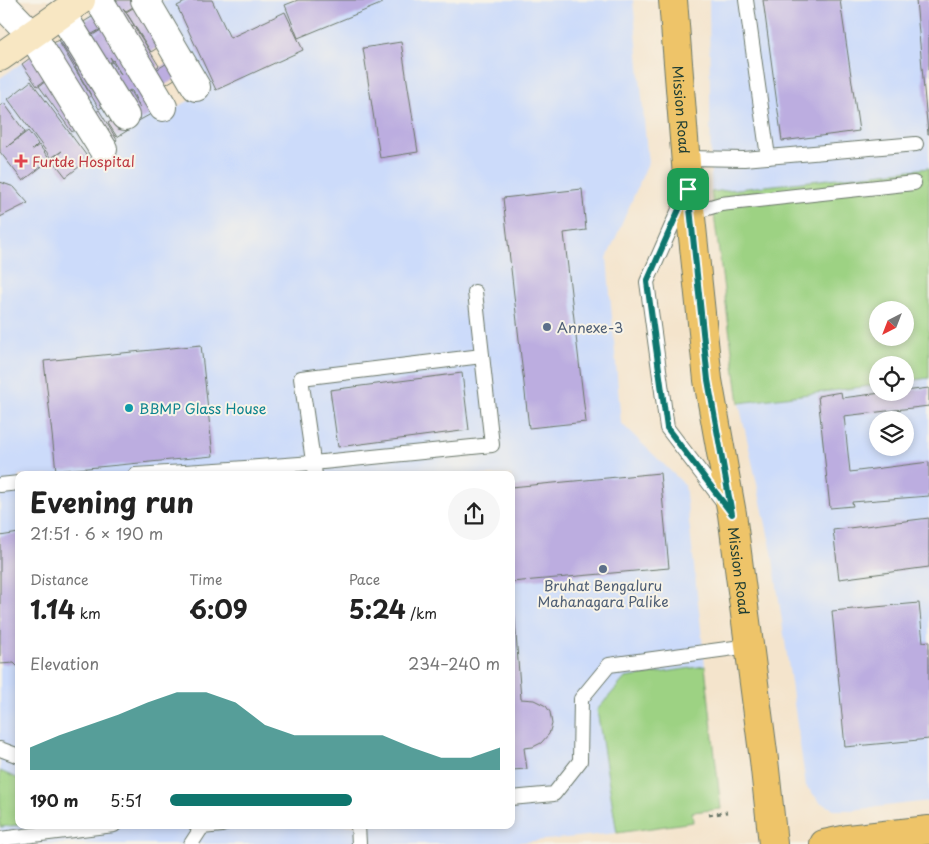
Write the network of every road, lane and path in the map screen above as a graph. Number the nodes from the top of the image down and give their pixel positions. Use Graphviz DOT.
graph roads {
  1 [pos="99,0"];
  2 [pos="145,0"];
  3 [pos="673,0"];
  4 [pos="746,0"];
  5 [pos="0,2"];
  6 [pos="72,7"];
  7 [pos="32,35"];
  8 [pos="0,57"];
  9 [pos="196,87"];
  10 [pos="163,107"];
  11 [pos="124,116"];
  12 [pos="916,144"];
  13 [pos="103,149"];
  14 [pos="768,157"];
  15 [pos="686,158"];
  16 [pos="914,182"];
  17 [pos="689,201"];
  18 [pos="475,292"];
  19 [pos="482,356"];
  20 [pos="314,469"];
  21 [pos="249,471"];
  22 [pos="15,484"];
  23 [pos="0,485"];
  24 [pos="732,514"];
  25 [pos="749,646"];
  26 [pos="0,749"];
  27 [pos="15,755"];
  28 [pos="515,798"];
  29 [pos="727,812"];
  30 [pos="709,815"];
  31 [pos="84,829"];
  32 [pos="198,829"];
  33 [pos="358,829"];
  34 [pos="929,830"];
  35 [pos="0,840"];
  36 [pos="190,844"];
  37 [pos="359,844"];
  38 [pos="773,844"];
  39 [pos="824,844"];
  1 -- 10 [label="street"];
  2 -- 9 [label="street"];
  3 -- 15 [label="main road, Mission Road"];
  4 -- 14 [label="lane"];
  5 -- 7 [label="street"];
  6 -- 7 [label="main road"];
  6 -- 11 [label="street"];
  7 -- 8 [label="main road"];
  7 -- 13 [label="street"];
  12 -- 14 [label="lane"];
  14 -- 15 [label="lane"];
  15 -- 17 [label="main road, Mission Road"];
  16 -- 17 [label="lane"];
  17 -- 24 [label="main road, Mission Road"];
  17 -- 24 [label="lane"];
  18 -- 19 [label="lane"];
  19 -- 20 [label="lane"];
  19 -- 20 [label="lane"];
  20 -- 21 [label="lane"];
  22 -- 23 [label="lane"];
  24 -- 25 [label="main road, Mission Road"];
  25 -- 28 [label="lane"];
  25 -- 38 [label="main road, Mission Road"];
  26 -- 27 [label="lane"];
  29 -- 30 [label="path"];
  31 -- 35 [label="lane"];
  32 -- 36 [label="lane"];
  33 -- 37 [label="lane"];
  34 -- 39 [label="main road"];
}
